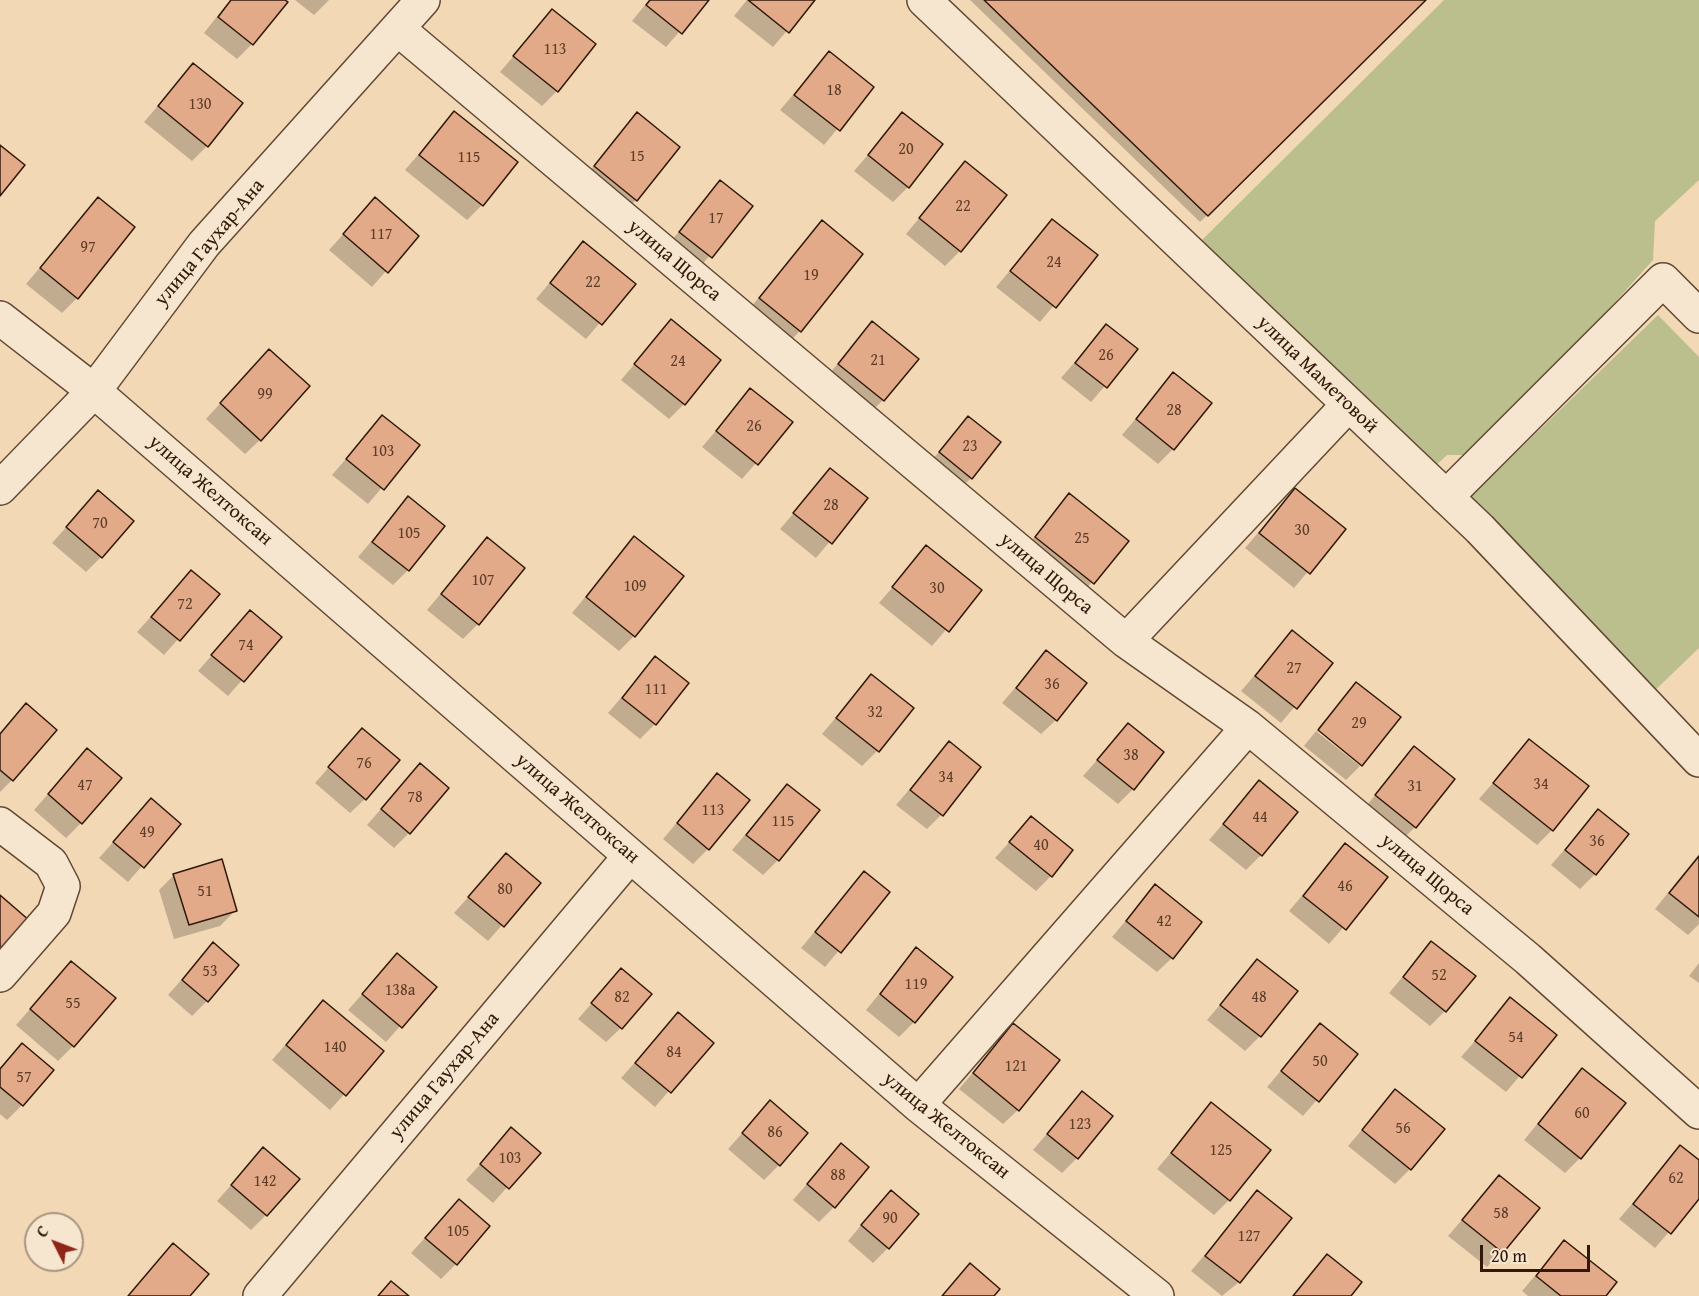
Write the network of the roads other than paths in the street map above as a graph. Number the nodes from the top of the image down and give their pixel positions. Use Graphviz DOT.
graph roads {
  1 [pos="423,0"];
  2 [pos="924,0"];
  3 [pos="398,29"];
  4 [pos="1699,316"];
  5 [pos="0,318"];
  6 [pos="94,391"];
  7 [pos="1348,405"];
  8 [pos="0,488"];
  9 [pos="1446,497"];
  10 [pos="1126,640"];
  11 [pos="1248,727"];
  12 [pos="1699,760"];
  13 [pos="0,824"];
  14 [pos="630,856"];
  15 [pos="0,975"];
  16 [pos="918,1105"];
  17 [pos="1699,1112"];
  18 [pos="260,1296"];
  19 [pos="1157,1296"];
  1 -- 3 [label="street, улица Гаухар-Ана"];
  2 -- 7 [label="street, улица Маметовой"];
  3 -- 6 [label="street, улица Гаухар-Ана"];
  3 -- 10 [label="street, улица Щорса"];
  4 -- 9 [label="street"];
  5 -- 6 [label="street, улица Желтоксан"];
  6 -- 8 [label="street, улица Гаухар-Ана"];
  6 -- 14 [label="street, улица Желтоксан"];
  7 -- 9 [label="street, улица Маметовой"];
  7 -- 10 [label="street"];
  9 -- 12 [label="street, улица Маметовой"];
  10 -- 11 [label="street, улица Щорса"];
  11 -- 16 [label="street"];
  11 -- 17 [label="street, улица Щорса"];
  13 -- 15 [label="street"];
  14 -- 16 [label="street, улица Желтоксан"];
  14 -- 18 [label="street, улица Гаухар-Ана"];
  16 -- 19 [label="street, улица Желтоксан"];
}
